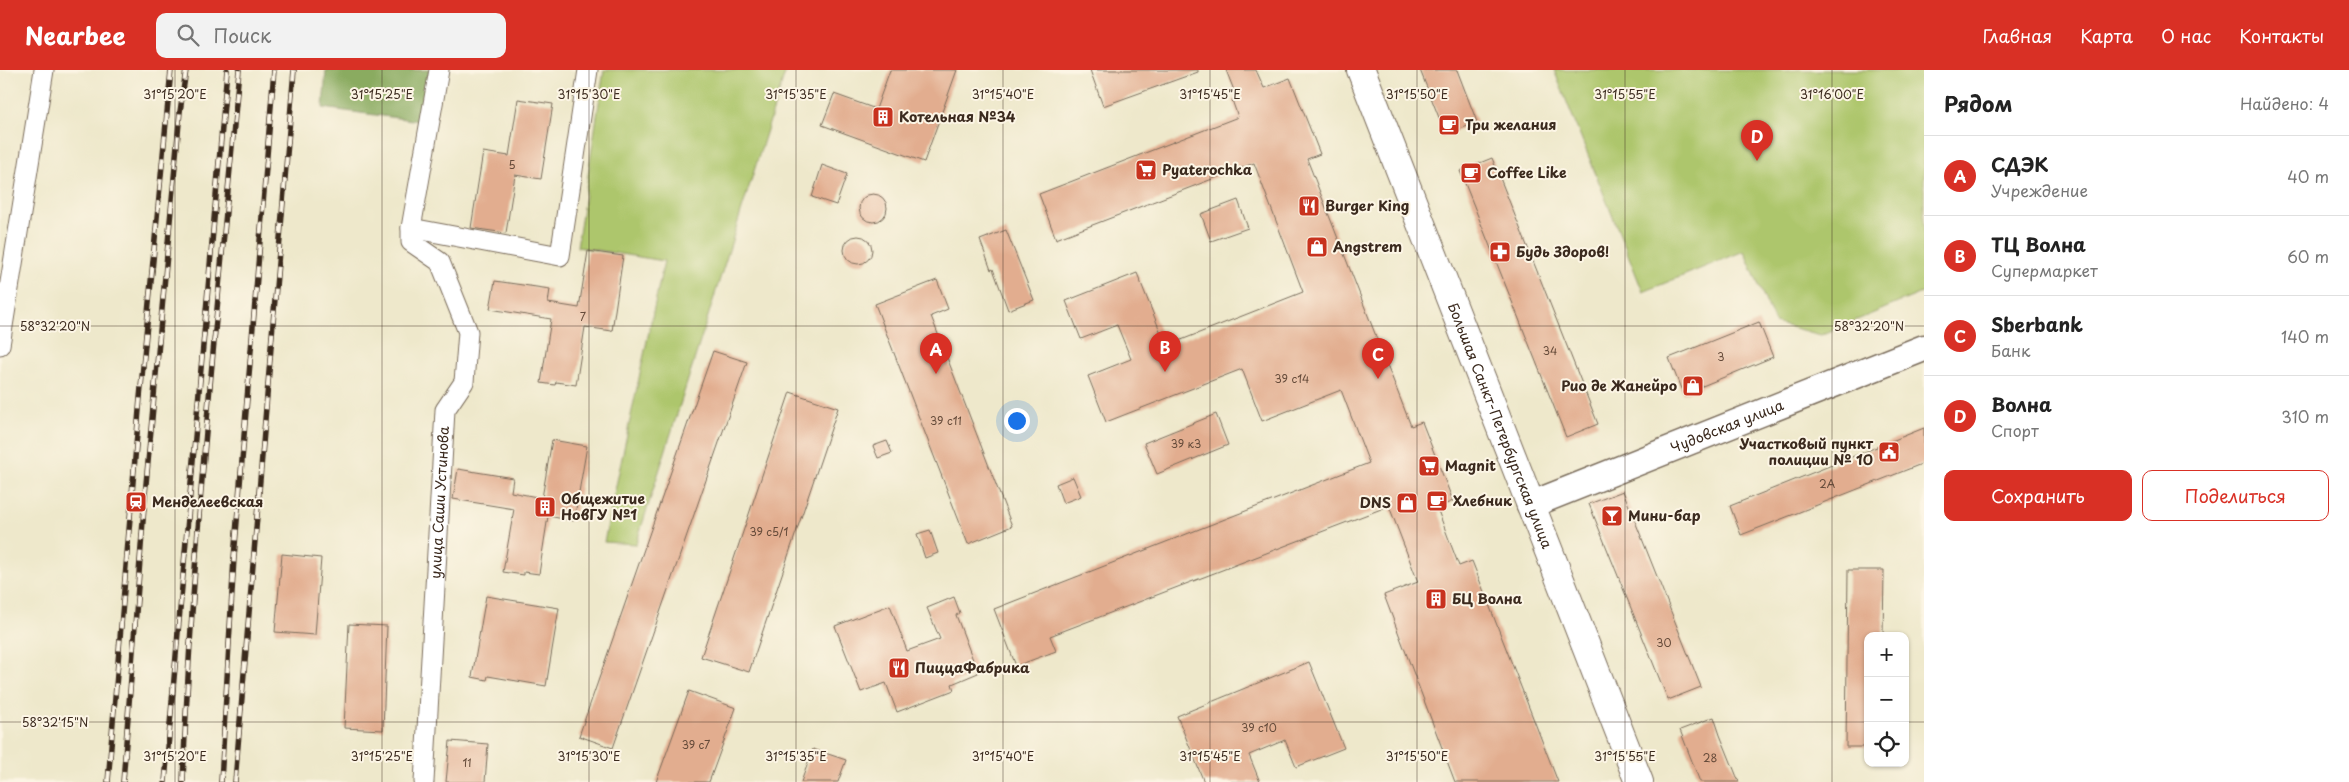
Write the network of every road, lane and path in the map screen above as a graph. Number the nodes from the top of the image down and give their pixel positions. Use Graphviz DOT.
graph roads {
  1 [pos="44,70"];
  2 [pos="439,70"];
  3 [pos="588,70"];
  4 [pos="1361,70"];
  5 [pos="411,228"];
  6 [pos="0,345"];
  7 [pos="1924,348"];
  8 [pos="1530,505"];
  9 [pos="424,782"];
  10 [pos="1639,782"];
  1 -- 6 [label="street"];
  2 -- 5 [label="street"];
  3 -- 5 [label="street"];
  4 -- 8 [label="main road, Большая Санкт-Петербургская улица"];
  5 -- 9 [label="street, улица Саши Устинова"];
  7 -- 8 [label="main road, Чудовская улица"];
  8 -- 10 [label="main road, Большая Санкт-Петербургская улица"];
}
